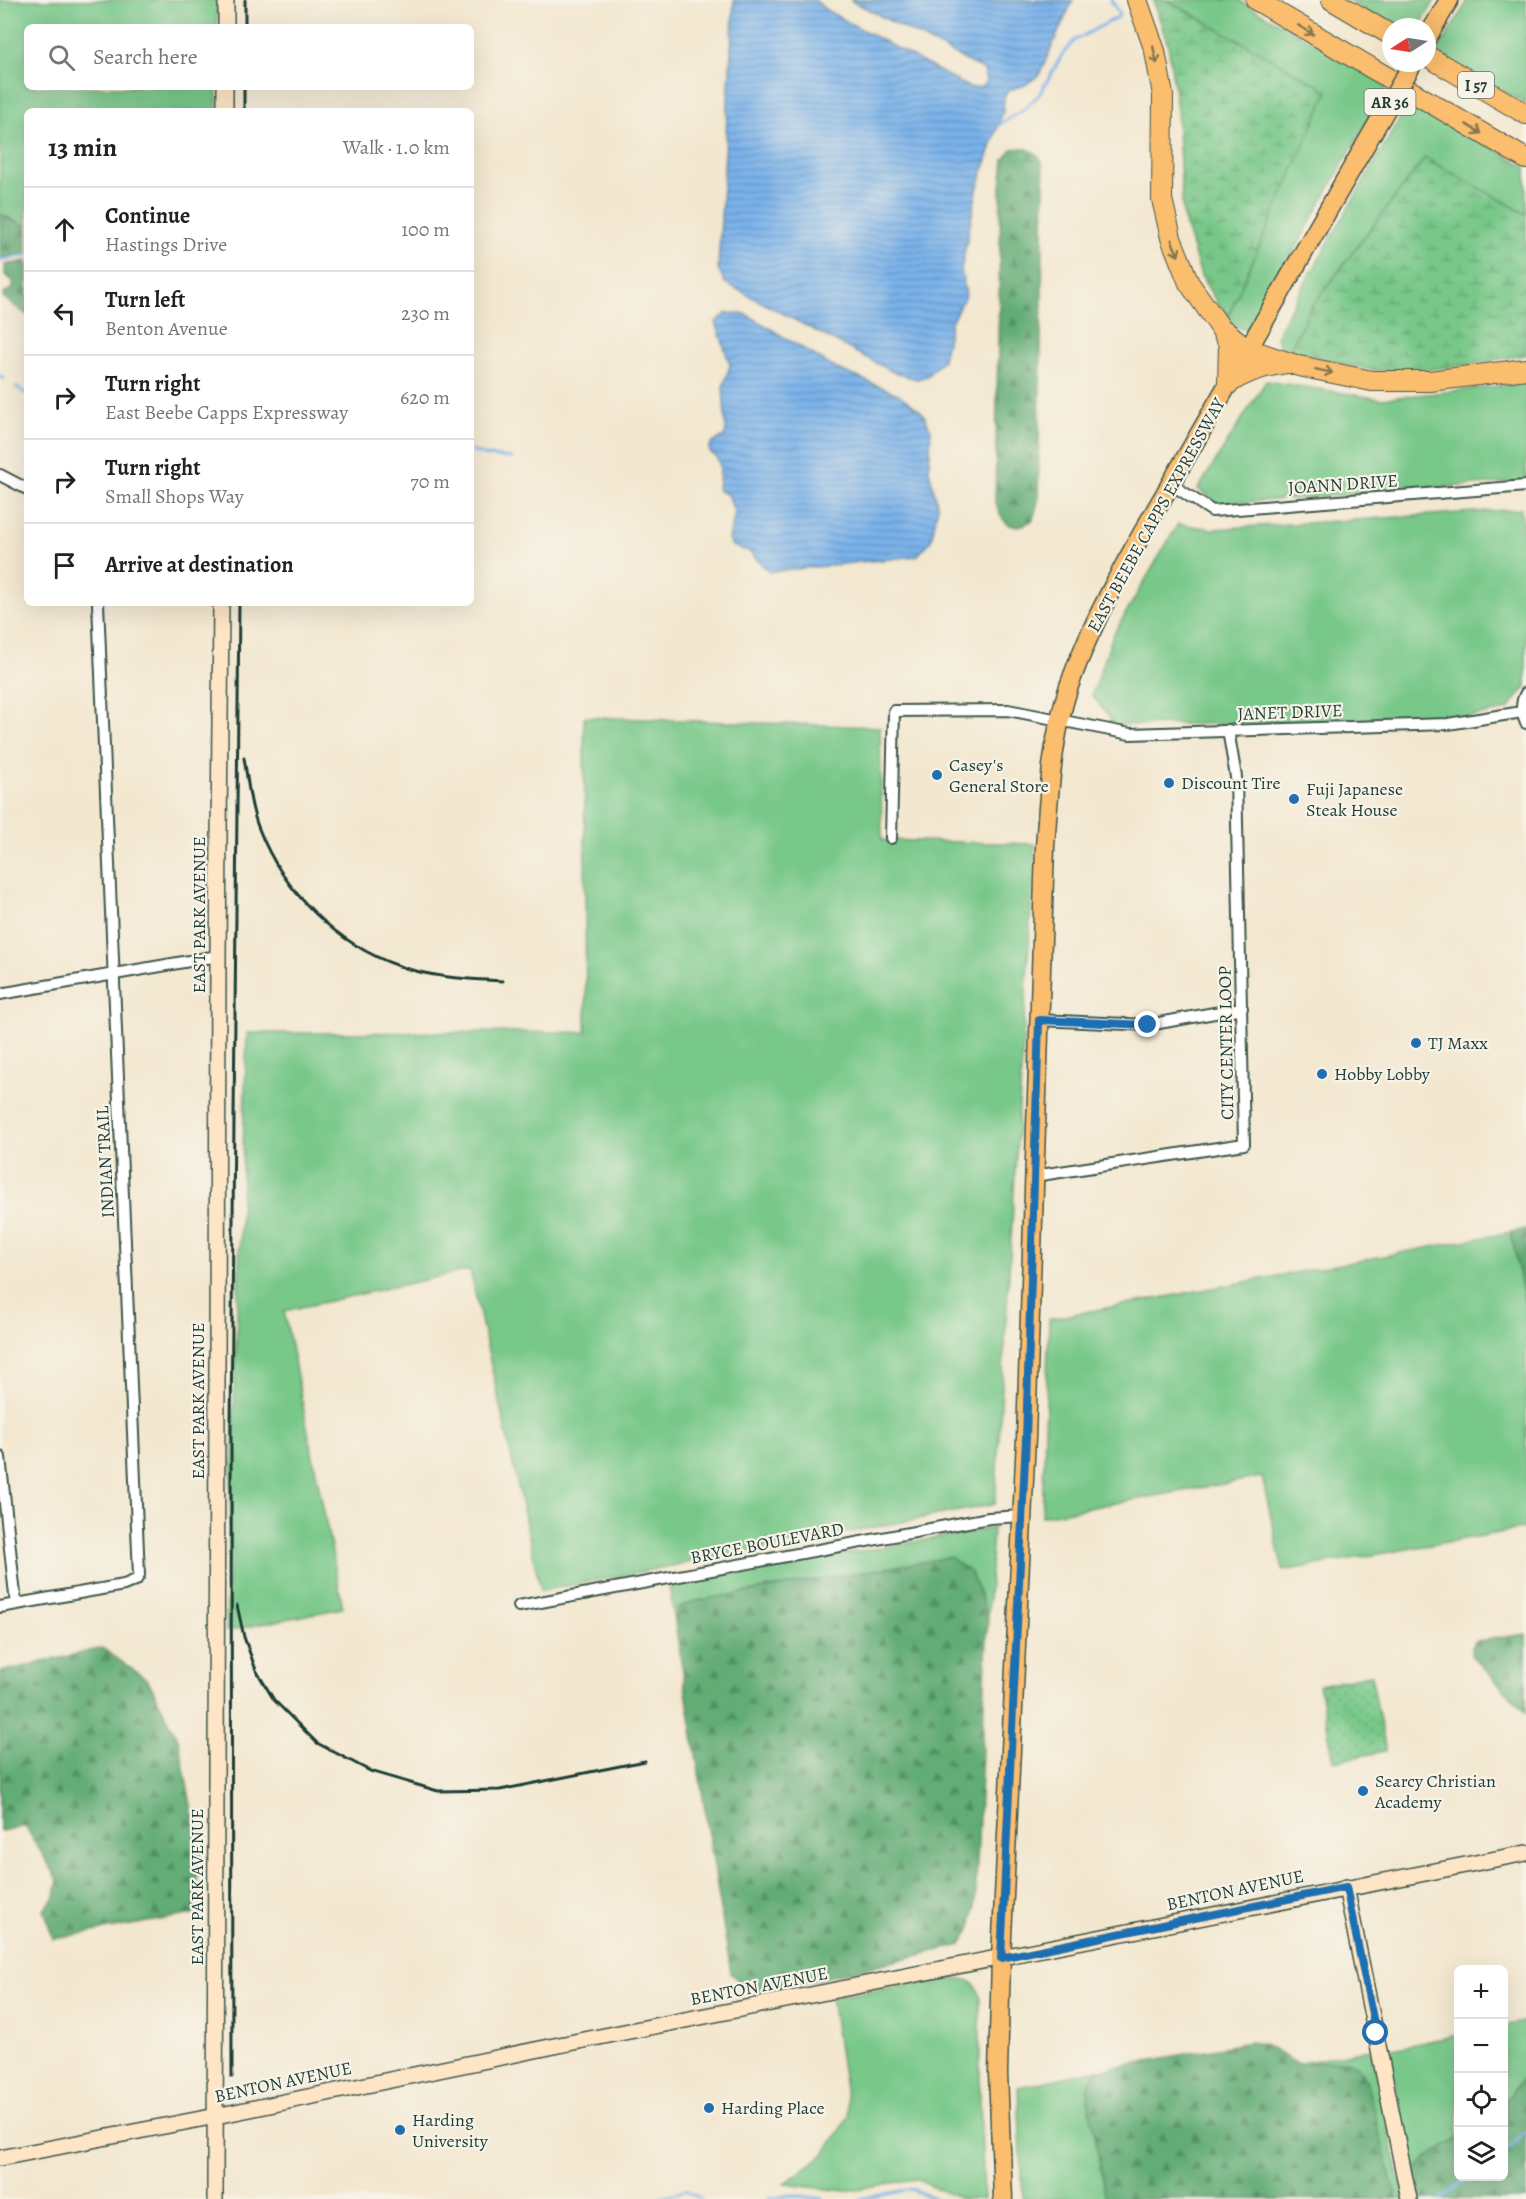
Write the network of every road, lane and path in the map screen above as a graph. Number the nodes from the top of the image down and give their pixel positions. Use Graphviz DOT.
graph roads {
  1 [pos="226,0"];
  2 [pos="1137,0"];
  3 [pos="1256,0"];
  4 [pos="1332,0"];
  5 [pos="1449,0"];
  6 [pos="1436,22"];
  7 [pos="226,24"];
  8 [pos="1382,30"];
  9 [pos="1436,61"];
  10 [pos="1408,72"];
  11 [pos="225,90"];
  12 [pos="225,108"];
  13 [pos="1526,114"];
  14 [pos="1526,159"];
  15 [pos="1220,327"];
  16 [pos="1248,349"];
  17 [pos="1288,363"];
  18 [pos="1526,369"];
  19 [pos="1228,384"];
  20 [pos="0,475"];
  21 [pos="1171,484"];
  22 [pos="1526,486"];
  23 [pos="24,487"];
  24 [pos="98,606"];
  25 [pos="221,606"];
  26 [pos="1526,693"];
  27 [pos="1522,712"];
  28 [pos="1059,721"];
  29 [pos="1526,723"];
  30 [pos="1228,730"];
  31 [pos="891,837"];
  32 [pos="218,956"];
  33 [pos="113,974"];
  34 [pos="0,994"];
  35 [pos="1242,1008"];
  36 [pos="1039,1020"];
  37 [pos="1034,1176"];
  38 [pos="0,1457"];
  39 [pos="1022,1515"];
  40 [pos="16,1604"];
  41 [pos="519,1606"];
  42 [pos="0,1607"];
  43 [pos="1526,1853"];
  44 [pos="1346,1887"];
  45 [pos="1001,1958"];
  46 [pos="216,2116"];
  47 [pos="0,2157"];
  48 [pos="215,2199"];
  49 [pos="1003,2199"];
  50 [pos="1409,2199"];
  1 -- 7 [label="street"];
  2 -- 15 [label="highway, one-way"];
  3 -- 14 [label="highway, I 57, one-way"];
  4 -- 8 [label="highway"];
  5 -- 6 [label="main road"];
  9 -- 13 [label="highway, I 57"];
  10 -- 16 [label="main road, EAST BEEBE CAPPS EXPRESSWAY / AR 36, bridge"];
  11 -- 12 [label="street"];
  15 -- 16 [label="highway"];
  15 -- 19 [label="highway"];
  16 -- 17 [label="highway"];
  16 -- 19 [label="main road, EAST BEEBE CAPPS EXPRESSWAY / AR 36"];
  17 -- 18 [label="highway, one-way"];
  17 -- 19 [label="highway"];
  19 -- 21 [label="main road, EAST BEEBE CAPPS EXPRESSWAY / AR 36"];
  20 -- 23 [label="street"];
  21 -- 22 [label="street, JOANN DRIVE"];
  21 -- 28 [label="main road, EAST BEEBE CAPPS EXPRESSWAY / AR 36"];
  24 -- 33 [label="street, INDIAN TRAIL"];
  25 -- 32 [label="street, EAST PARK AVENUE"];
  26 -- 27 [label="street"];
  27 -- 29 [label="street"];
  27 -- 30 [label="street, JANET DRIVE"];
  28 -- 30 [label="street, JANET DRIVE"];
  28 -- 31 [label="street, JANET DRIVE"];
  28 -- 36 [label="main road, EAST BEEBE CAPPS EXPRESSWAY / AR 36"];
  30 -- 35 [label="street, CITY CENTER LOOP"];
  32 -- 33 [label="street"];
  32 -- 46 [label="street, EAST PARK AVENUE"];
  33 -- 34 [label="street"];
  33 -- 40 [label="street, INDIAN TRAIL"];
  35 -- 36 [label="street"];
  35 -- 37 [label="street, CITY CENTER LOOP"];
  36 -- 37 [label="main road, EAST BEEBE CAPPS EXPRESSWAY / AR 36"];
  37 -- 39 [label="main road, EAST BEEBE CAPPS EXPRESSWAY / AR 36"];
  38 -- 40 [label="street"];
  39 -- 41 [label="street, BRYCE BOULEVARD"];
  39 -- 45 [label="main road, EAST BEEBE CAPPS EXPRESSWAY / AR 36"];
  40 -- 42 [label="street, INDIAN TRAIL"];
  43 -- 44 [label="street, BENTON AVENUE"];
  44 -- 45 [label="street, BENTON AVENUE"];
  44 -- 50 [label="street"];
  45 -- 46 [label="street, BENTON AVENUE"];
  45 -- 49 [label="main road, EAST BEEBE CAPPS EXPRESSWAY / AR 36"];
  46 -- 47 [label="street, BENTON AVENUE"];
  46 -- 48 [label="street, EAST PARK AVENUE"];
}
